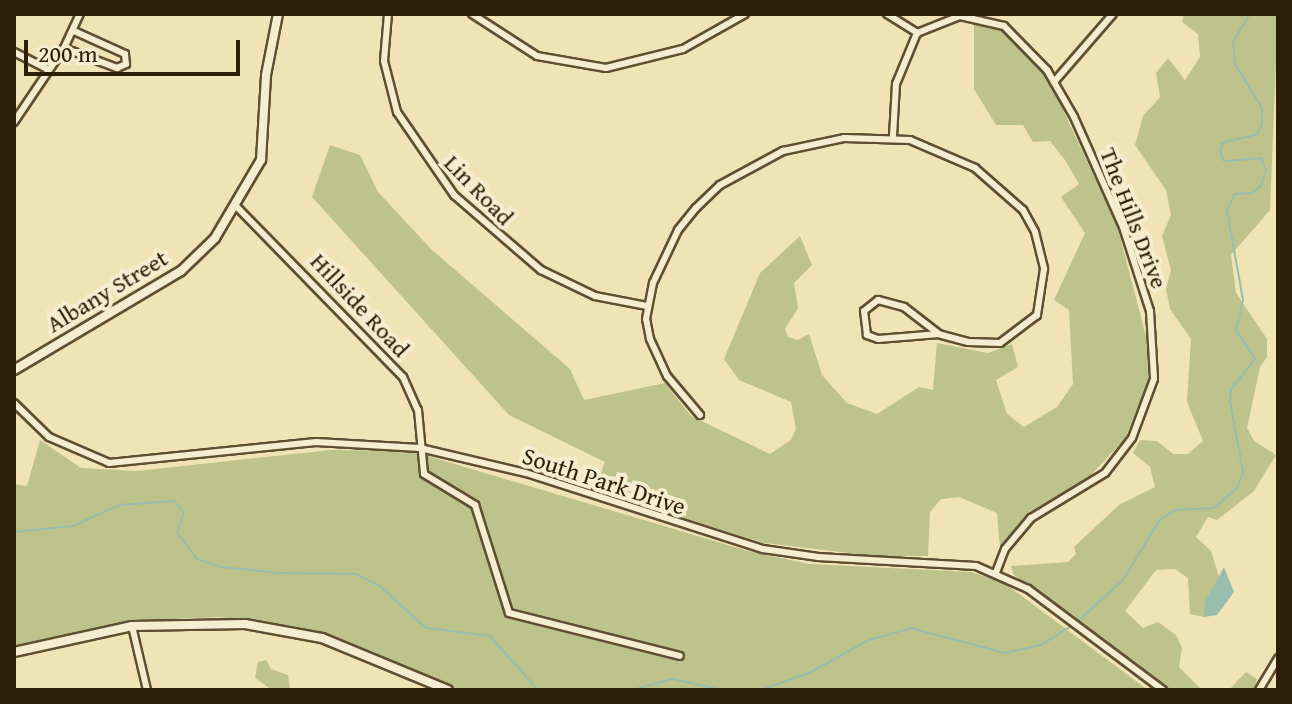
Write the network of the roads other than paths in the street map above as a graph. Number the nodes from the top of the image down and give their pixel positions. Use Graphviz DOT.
graph roads {
  1 [pos="80,14"];
  2 [pos="278,14"];
  3 [pos="388,14"];
  4 [pos="472,14"];
  5 [pos="745,14"];
  6 [pos="887,14"];
  7 [pos="1113,14"];
  8 [pos="993,18"];
  9 [pos="74,31"];
  10 [pos="917,33"];
  11 [pos="64,48"];
  12 [pos="14,52"];
  13 [pos="49,70"];
  14 [pos="1054,82"];
  15 [pos="14,122"];
  16 [pos="893,136"];
  17 [pos="236,206"];
  18 [pos="647,306"];
  19 [pos="939,334"];
  20 [pos="14,370"];
  21 [pos="14,403"];
  22 [pos="700,415"];
  23 [pos="420,448"];
  24 [pos="996,572"];
  25 [pos="132,626"];
  26 [pos="14,652"];
  27 [pos="680,656"];
  28 [pos="1278,658"];
  29 [pos="147,690"];
  30 [pos="448,690"];
  31 [pos="1163,690"];
  32 [pos="1259,690"];
  1 -- 9 [label="street"];
  2 -- 17 [label="street, Albany Street"];
  3 -- 18 [label="street, Lin Road"];
  4 -- 5 [label="street"];
  6 -- 10 [label="street"];
  7 -- 14 [label="street"];
  8 -- 10 [label="street, The Hills Drive"];
  8 -- 14 [label="street, The Hills Drive"];
  9 -- 11 [label="street"];
  9 -- 11 [label="street"];
  10 -- 16 [label="street"];
  11 -- 13 [label="street"];
  12 -- 13 [label="street"];
  13 -- 15 [label="street"];
  14 -- 24 [label="street, The Hills Drive"];
  16 -- 18 [label="street"];
  16 -- 19 [label="street"];
  17 -- 20 [label="street, Albany Street"];
  17 -- 23 [label="street, Hillside Road"];
  18 -- 22 [label="street"];
  19 -- 19 [label="street"];
  21 -- 23 [label="street, South Park Drive"];
  23 -- 24 [label="street, South Park Drive"];
  23 -- 27 [label="street"];
  24 -- 31 [label="street, South Park Drive"];
  25 -- 26 [label="street"];
  25 -- 29 [label="street"];
  25 -- 30 [label="street"];
  28 -- 32 [label="street"];
}
